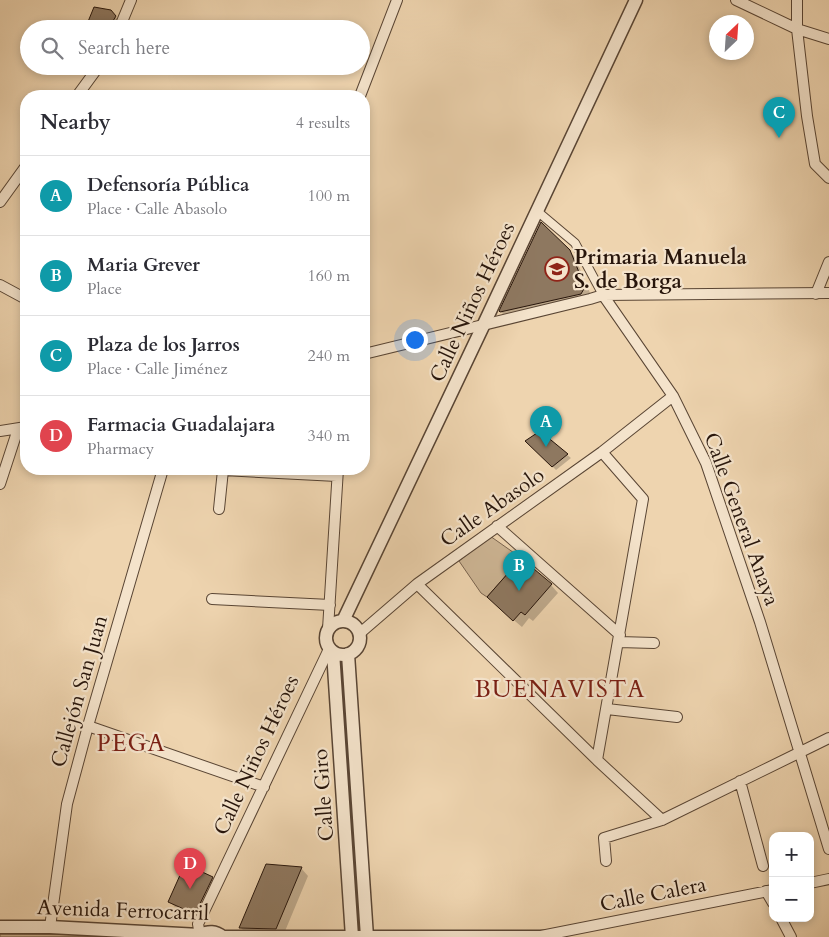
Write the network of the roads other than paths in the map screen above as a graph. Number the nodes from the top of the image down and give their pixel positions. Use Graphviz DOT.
graph roads {
  1 [pos="131,0"];
  2 [pos="397,0"];
  3 [pos="636,0"];
  4 [pos="736,0"];
  5 [pos="797,0"];
  6 [pos="123,20"];
  7 [pos="798,29"];
  8 [pos="829,39"];
  9 [pos="370,70"];
  10 [pos="92,75"];
  11 [pos="368,75"];
  12 [pos="81,90"];
  13 [pos="362,90"];
  14 [pos="20,174"];
  15 [pos="829,178"];
  16 [pos="0,202"];
  17 [pos="537,211"];
  18 [pos="829,262"];
  19 [pos="0,285"];
  20 [pos="829,293"];
  21 [pos="816,294"];
  22 [pos="603,295"];
  23 [pos="20,296"];
  24 [pos="484,324"];
  25 [pos="370,352"];
  26 [pos="673,396"];
  27 [pos="20,428"];
  28 [pos="0,430"];
  29 [pos="20,433"];
  30 [pos="602,452"];
  31 [pos="161,475"];
  32 [pos="222,475"];
  33 [pos="337,475"];
  34 [pos="0,484"];
  35 [pos="219,509"];
  36 [pos="497,526"];
  37 [pos="417,584"];
  38 [pos="212,600"];
  39 [pos="330,605"];
  40 [pos="343,621"];
  41 [pos="328,629"];
  42 [pos="359,634"];
  43 [pos="619,638"];
  44 [pos="654,643"];
  45 [pos="331,650"];
  46 [pos="348,654"];
  47 [pos="606,709"];
  48 [pos="677,717"];
  49 [pos="88,726"];
  50 [pos="829,738"];
  51 [pos="800,752"];
  52 [pos="597,760"];
  53 [pos="740,781"];
  54 [pos="264,786"];
  55 [pos="662,820"];
  56 [pos="829,849"];
  57 [pos="606,861"];
  58 [pos="763,866"];
  59 [pos="829,879"];
  60 [pos="814,881"];
  61 [pos="769,890"];
  62 [pos="783,922"];
  63 [pos="0,927"];
  64 [pos="50,927"];
  65 [pos="199,936"];
  66 [pos="352,936"];
  67 [pos="223,937"];
  68 [pos="367,937"];
  69 [pos="543,937"];
  70 [pos="791,937"];
  1 -- 6 [label="street"];
  2 -- 9 [label="street"];
  3 -- 17 [label="street, Calle Niños Héroes"];
  4 -- 7 [label="street"];
  5 -- 7 [label="street"];
  7 -- 8 [label="street"];
  7 -- 15 [label="street"];
  10 -- 12 [label="street"];
  11 -- 13 [label="street"];
  14 -- 16 [label="street"];
  17 -- 22 [label="street, Calle General Anaya"];
  17 -- 24 [label="street, Calle Niños Héroes"];
  18 -- 21 [label="street"];
  19 -- 23 [label="street"];
  20 -- 21 [label="street"];
  21 -- 22 [label="street"];
  22 -- 24 [label="street"];
  22 -- 26 [label="street, Calle General Anaya"];
  24 -- 25 [label="street"];
  24 -- 40 [label="street, Calle Niños Héroes"];
  26 -- 30 [label="street, Calle Abasolo"];
  26 -- 51 [label="street, Calle General Anaya"];
  27 -- 28 [label="street"];
  29 -- 34 [label="street"];
  30 -- 36 [label="street, Calle Abasolo"];
  30 -- 43 [label="street"];
  31 -- 49 [label="street, Callejón San Juan"];
  32 -- 35 [label="street"];
  33 -- 39 [label="street"];
  36 -- 37 [label="street, Calle Abasolo"];
  36 -- 43 [label="street"];
  37 -- 42 [label="street, Calle Abasolo"];
  37 -- 52 [label="street"];
  38 -- 39 [label="street"];
  39 -- 41 [label="street"];
  40 -- 41 [label="street"];
  40 -- 42 [label="street"];
  41 -- 45 [label="street"];
  42 -- 46 [label="street"];
  43 -- 44 [label="street"];
  43 -- 47 [label="street"];
  45 -- 46 [label="street"];
  45 -- 54 [label="street, Calle Niños Héroes"];
  45 -- 66 [label="street, Calle Giro"];
  46 -- 68 [label="street, Calle Giro"];
  47 -- 48 [label="street"];
  47 -- 52 [label="street"];
  49 -- 54 [label="street"];
  49 -- 64 [label="street, Callejón San Juan"];
  50 -- 51 [label="street"];
  51 -- 53 [label="street"];
  51 -- 56 [label="street, Calle General Anaya"];
  52 -- 55 [label="street"];
  53 -- 55 [label="street"];
  53 -- 58 [label="street"];
  54 -- 65 [label="street, Calle Niños Héroes"];
  55 -- 57 [label="street"];
  59 -- 60 [label="street"];
  61 -- 69 [label="street, Calle Calera"];
  62 -- 70 [label="street"];
  63 -- 64 [label="street, Avenida Ferrocarril"];
  64 -- 65 [label="street, Avenida Ferrocarril"];
  65 -- 67 [label="street, Avenida Ferrocarril"];
  66 -- 67 [label="street, Avenida Ferrocarril"];
  66 -- 68 [label="street, Avenida Ferrocarril"];
  68 -- 69 [label="street, Avenida Ferrocarril"];
}
